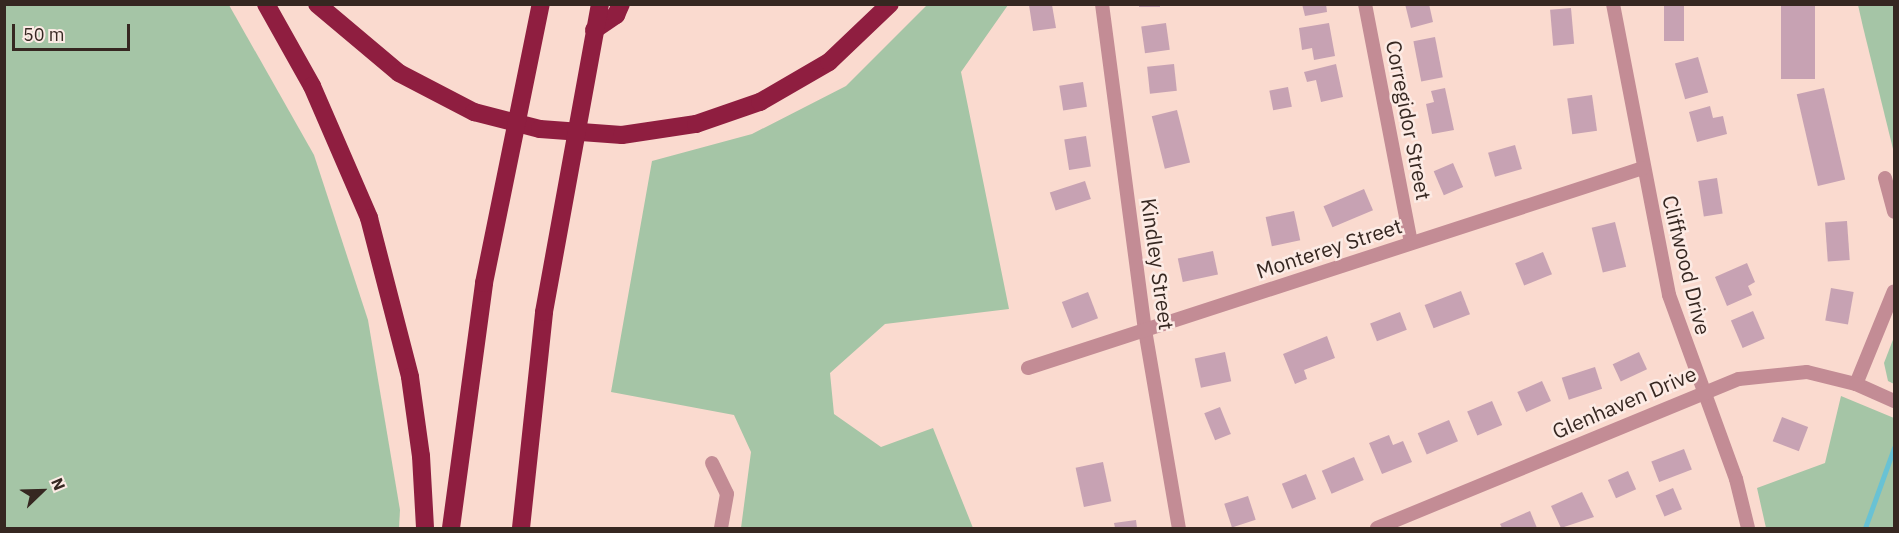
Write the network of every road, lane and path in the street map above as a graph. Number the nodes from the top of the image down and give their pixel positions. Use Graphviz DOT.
graph roads {
  1 [pos="266,4"];
  2 [pos="316,4"];
  3 [pos="541,4"];
  4 [pos="600,4"];
  5 [pos="621,4"];
  6 [pos="890,4"];
  7 [pos="1102,4"];
  8 [pos="1365,4"];
  9 [pos="1613,4"];
  10 [pos="594,30"];
  11 [pos="1643,168"];
  12 [pos="1886,178"];
  13 [pos="1894,212"];
  14 [pos="1411,243"];
  15 [pos="1894,291"];
  16 [pos="1145,330"];
  17 [pos="1028,368"];
  18 [pos="1856,384"];
  19 [pos="1701,392"];
  20 [pos="1894,401"];
  21 [pos="712,463"];
  22 [pos="425,528"];
  23 [pos="451,528"];
  24 [pos="521,528"];
  25 [pos="721,528"];
  26 [pos="1179,528"];
  27 [pos="1377,528"];
  28 [pos="1748,528"];
  1 -- 22 [label="highway"];
  2 -- 6 [label="highway"];
  3 -- 23 [label="highway"];
  4 -- 10 [label="highway"];
  5 -- 10 [label="highway"];
  7 -- 16 [label="street, Kindley Street"];
  8 -- 14 [label="street, Corregidor Street"];
  9 -- 11 [label="street, Cliffwood Drive"];
  10 -- 24 [label="highway"];
  11 -- 14 [label="street, Monterey Street"];
  11 -- 19 [label="street, Cliffwood Drive"];
  12 -- 13 [label="street"];
  14 -- 16 [label="street, Monterey Street"];
  15 -- 18 [label="street"];
  16 -- 17 [label="street, Monterey Street"];
  16 -- 26 [label="street, Kindley Street"];
  18 -- 19 [label="street, Glenhaven Drive"];
  18 -- 20 [label="street, Glenhaven Drive"];
  19 -- 27 [label="street, Glenhaven Drive"];
  19 -- 28 [label="street, Cliffwood Drive"];
  21 -- 25 [label="street"];
}
